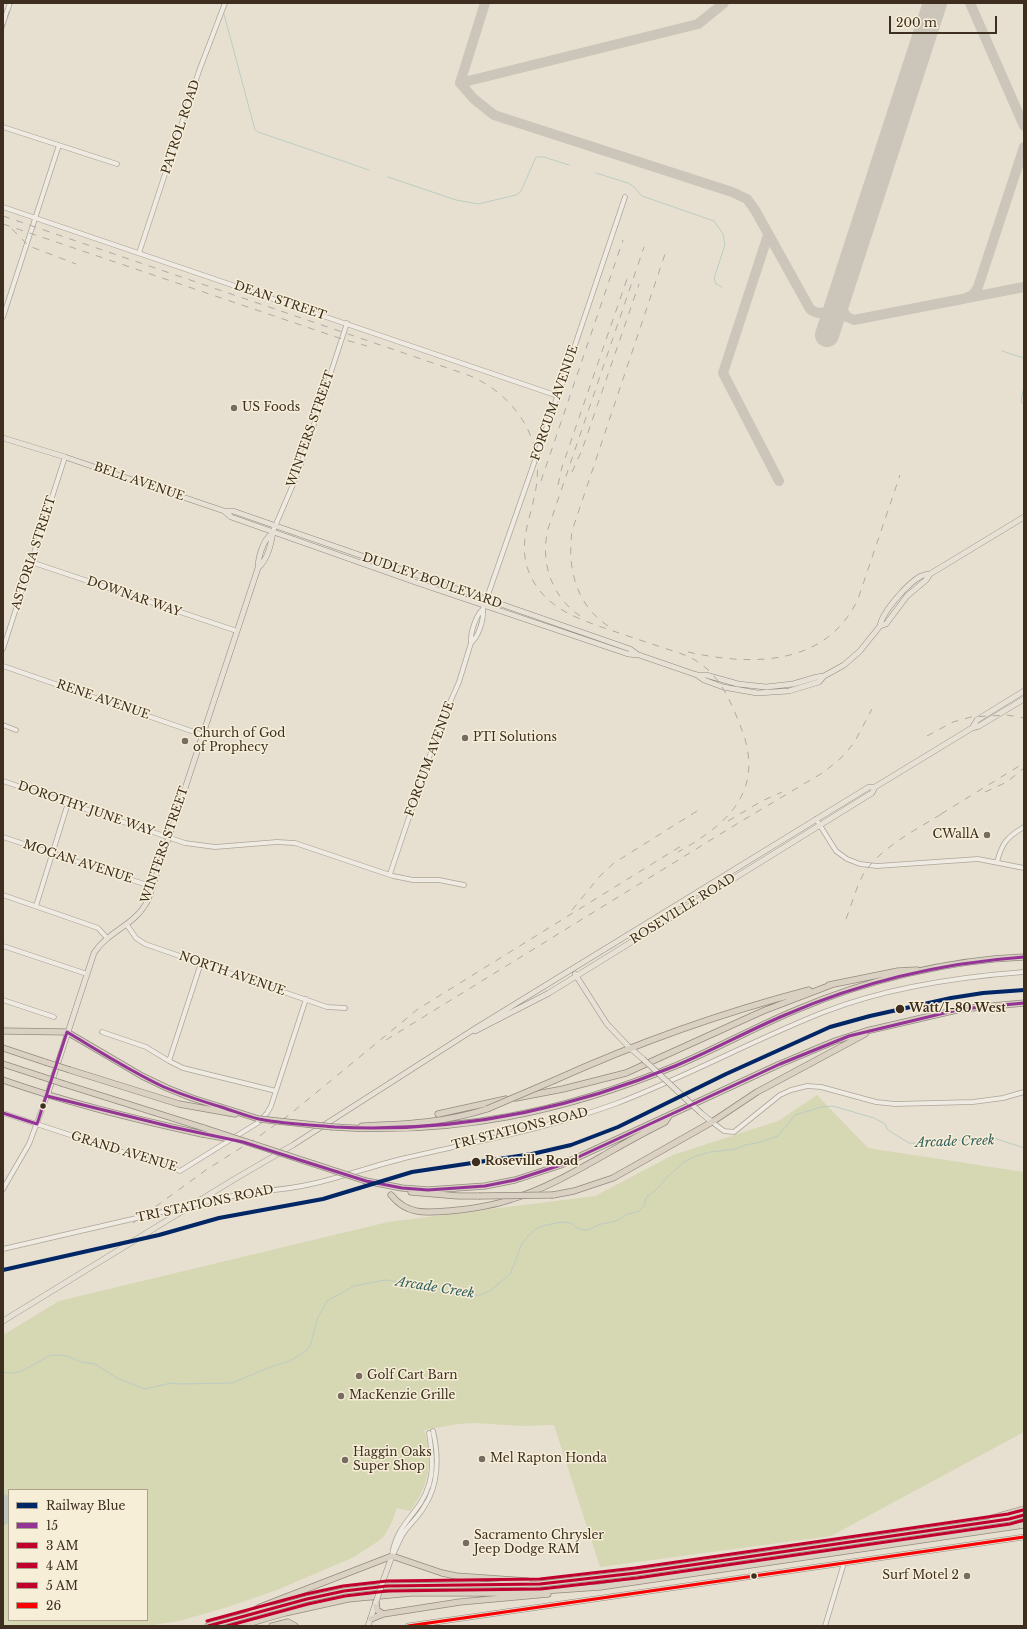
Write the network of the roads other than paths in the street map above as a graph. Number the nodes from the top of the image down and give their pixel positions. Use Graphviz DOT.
graph roads {
  1 [pos="10,3"];
  2 [pos="225,3"];
  3 [pos="3,23"];
  4 [pos="3,127"];
  5 [pos="59,145"];
  6 [pos="117,164"];
  7 [pos="625,197"];
  8 [pos="3,207"];
  9 [pos="35,218"];
  10 [pos="139,253"];
  11 [pos="3,317"];
  12 [pos="347,323"];
  13 [pos="558,396"];
  14 [pos="3,438"];
  15 [pos="65,457"];
  16 [pos="1024,517"];
  17 [pos="274,530"];
  18 [pos="31,562"];
  19 [pos="486,600"];
  20 [pos="483,607"];
  21 [pos="237,631"];
  22 [pos="3,649"];
  23 [pos="639,655"];
  24 [pos="3,666"];
  25 [pos="1024,691"];
  26 [pos="1024,699"];
  27 [pos="3,725"];
  28 [pos="972,728"];
  29 [pos="16,730"];
  30 [pos="203,735"];
  31 [pos="3,782"];
  32 [pos="875,787"];
  33 [pos="68,803"];
  34 [pos="816,819"];
  35 [pos="820,825"];
  36 [pos="1024,827"];
  37 [pos="3,837"];
  38 [pos="169,837"];
  39 [pos="53,854"];
  40 [pos="998,862"];
  41 [pos="1024,868"];
  42 [pos="390,874"];
  43 [pos="464,885"];
  44 [pos="153,887"];
  45 [pos="3,895"];
  46 [pos="36,906"];
  47 [pos="127,925"];
  48 [pos="107,938"];
  49 [pos="3,946"];
  50 [pos="1024,957"];
  51 [pos="201,963"];
  52 [pos="572,969"];
  53 [pos="931,969"];
  54 [pos="1024,972"];
  55 [pos="86,974"];
  56 [pos="576,975"];
  57 [pos="831,985"];
  58 [pos="306,999"];
  59 [pos="3,1000"];
  60 [pos="1024,1003"];
  61 [pos="345,1008"];
  62 [pos="54,1017"];
  63 [pos="876,1029"];
  64 [pos="3,1031"];
  65 [pos="68,1032"];
  66 [pos="102,1032"];
  67 [pos="465,1036"];
  68 [pos="3,1048"];
  69 [pos="630,1048"];
  70 [pos="169,1061"];
  71 [pos="3,1064"];
  72 [pos="3,1080"];
  73 [pos="276,1091"];
  74 [pos="1024,1092"];
  75 [pos="47,1096"];
  76 [pos="214,1108"];
  77 [pos="3,1113"];
  78 [pos="672,1113"];
  79 [pos="438,1114"];
  80 [pos="712,1122"];
  81 [pos="37,1124"];
  82 [pos="333,1127"];
  83 [pos="203,1131"];
  84 [pos="3,1189"];
  85 [pos="429,1192"];
  86 [pos="391,1195"];
  87 [pos="3,1249"];
  88 [pos="3,1321"];
  89 [pos="431,1434"];
  90 [pos="1024,1509"];
  91 [pos="1024,1515"];
  92 [pos="1024,1525"];
  93 [pos="951,1528"];
  94 [pos="1024,1537"];
  95 [pos="392,1556"];
  96 [pos="844,1563"];
  97 [pos="540,1584"];
  98 [pos="600,1587"];
  99 [pos="376,1602"];
  100 [pos="383,1614"];
  101 [pos="247,1616"];
  102 [pos="371,1619"];
  103 [pos="289,1624"];
  104 [pos="208,1626"];
  105 [pos="240,1626"];
  106 [pos="272,1626"];
  107 [pos="295,1626"];
  108 [pos="368,1626"];
  109 [pos="408,1626"];
  110 [pos="825,1626"];
  1 -- 3 [label="street"];
  2 -- 10 [label="street, PATROL ROAD"];
  4 -- 5 [label="street"];
  5 -- 6 [label="street"];
  5 -- 9 [label="street"];
  7 -- 13 [label="street, FORCUM AVENUE"];
  8 -- 9 [label="street, DEAN STREET"];
  9 -- 10 [label="street, DEAN STREET"];
  9 -- 11 [label="street"];
  10 -- 12 [label="street, DEAN STREET"];
  12 -- 13 [label="street, DEAN STREET"];
  12 -- 17 [label="street, WINTERS STREET"];
  13 -- 19 [label="street, FORCUM AVENUE"];
  14 -- 15 [label="main road, BELL AVENUE"];
  15 -- 17 [label="main road, BELL AVENUE"];
  15 -- 18 [label="street, ASTORIA STREET"];
  16 -- 23 [label="main road, DUDLEY BOULEVARD"];
  17 -- 19 [label="main road, DUDLEY BOULEVARD"];
  17 -- 20 [label="main road, DUDLEY BOULEVARD"];
  17 -- 21 [label="main road, WINTERS STREET"];
  18 -- 21 [label="street, DOWNAR WAY"];
  18 -- 22 [label="street, ASTORIA STREET"];
  19 -- 20 [label="street, FORCUM AVENUE"];
  19 -- 23 [label="main road, DUDLEY BOULEVARD"];
  20 -- 23 [label="main road, DUDLEY BOULEVARD"];
  20 -- 42 [label="street, FORCUM AVENUE"];
  21 -- 30 [label="main road, WINTERS STREET"];
  24 -- 30 [label="street, RENE AVENUE"];
  25 -- 28 [label="main road, ROSEVILLE ROAD"];
  26 -- 28 [label="main road, ROSEVILLE ROAD"];
  27 -- 29 [label="street"];
  28 -- 32 [label="main road, ROSEVILLE ROAD"];
  30 -- 38 [label="main road, WINTERS STREET"];
  31 -- 33 [label="street, DOROTHY JUNE WAY"];
  32 -- 34 [label="main road, ROSEVILLE ROAD"];
  32 -- 35 [label="main road, ROSEVILLE ROAD"];
  33 -- 38 [label="street, DOROTHY JUNE WAY"];
  33 -- 39 [label="street"];
  34 -- 35 [label="street"];
  34 -- 52 [label="main road, ROSEVILLE ROAD"];
  35 -- 40 [label="street"];
  35 -- 56 [label="main road, ROSEVILLE ROAD"];
  36 -- 40 [label="street"];
  37 -- 39 [label="street, MOGAN AVENUE"];
  38 -- 42 [label="street, DOROTHY JUNE WAY"];
  38 -- 44 [label="main road, WINTERS STREET"];
  39 -- 44 [label="street, MOGAN AVENUE"];
  39 -- 46 [label="street"];
  40 -- 41 [label="street"];
  42 -- 43 [label="street, DOROTHY JUNE WAY"];
  44 -- 47 [label="main road, WINTERS STREET"];
  45 -- 46 [label="street"];
  46 -- 48 [label="street"];
  47 -- 48 [label="main road, WINTERS STREET"];
  47 -- 51 [label="street, NORTH AVENUE"];
  48 -- 55 [label="main road, WINTERS STREET"];
  49 -- 55 [label="street"];
  50 -- 53 [label="highway"];
  51 -- 58 [label="street, NORTH AVENUE"];
  51 -- 70 [label="street"];
  52 -- 56 [label="main road"];
  52 -- 67 [label="main road, ROSEVILLE ROAD"];
  53 -- 57 [label="highway"];
  53 -- 82 [label="highway"];
  54 -- 87 [label="street, TRI STATIONS ROAD, bridge"];
  55 -- 65 [label="main road, WINTERS STREET"];
  56 -- 67 [label="main road, ROSEVILLE ROAD"];
  56 -- 69 [label="main road"];
  57 -- 69 [label="highway"];
  57 -- 79 [label="highway"];
  58 -- 61 [label="street, NORTH AVENUE"];
  58 -- 73 [label="street"];
  59 -- 62 [label="street"];
  60 -- 63 [label="highway"];
  63 -- 78 [label="highway"];
  63 -- 80 [label="highway"];
  64 -- 65 [label="highway"];
  65 -- 75 [label="main road, WINTERS STREET"];
  65 -- 76 [label="highway"];
  66 -- 70 [label="street"];
  67 -- 88 [label="main road, ROSEVILLE ROAD"];
  68 -- 76 [label="highway, bridge"];
  69 -- 80 [label="main road, bridge"];
  69 -- 82 [label="highway, bridge"];
  70 -- 73 [label="street"];
  71 -- 83 [label="highway, bridge"];
  72 -- 75 [label="highway"];
  73 -- 81 [label="street, GRAND AVENUE"];
  74 -- 80 [label="street"];
  75 -- 81 [label="street, WINTERS STREET"];
  75 -- 83 [label="highway"];
  76 -- 82 [label="highway, bridge"];
  77 -- 81 [label="street, GRAND AVENUE"];
  78 -- 85 [label="highway"];
  78 -- 86 [label="highway"];
  80 -- 85 [label="highway, bridge"];
  81 -- 84 [label="street, WINTERS STREET"];
  83 -- 85 [label="highway, bridge"];
  89 -- 95 [label="street"];
  90 -- 93 [label="highway"];
  91 -- 93 [label="highway"];
  92 -- 98 [label="highway"];
  93 -- 97 [label="highway"];
  94 -- 96 [label="main road"];
  95 -- 97 [label="highway"];
  95 -- 99 [label="main road, bridge"];
  95 -- 101 [label="highway"];
  96 -- 109 [label="main road"];
  96 -- 110 [label="street"];
  97 -- 101 [label="highway"];
  98 -- 100 [label="highway"];
  98 -- 105 [label="highway"];
  99 -- 100 [label="highway"];
  99 -- 102 [label="main road"];
  100 -- 102 [label="highway"];
  101 -- 104 [label="highway"];
  102 -- 108 [label="main road"];
  103 -- 106 [label="highway"];
  103 -- 107 [label="highway"];
}
